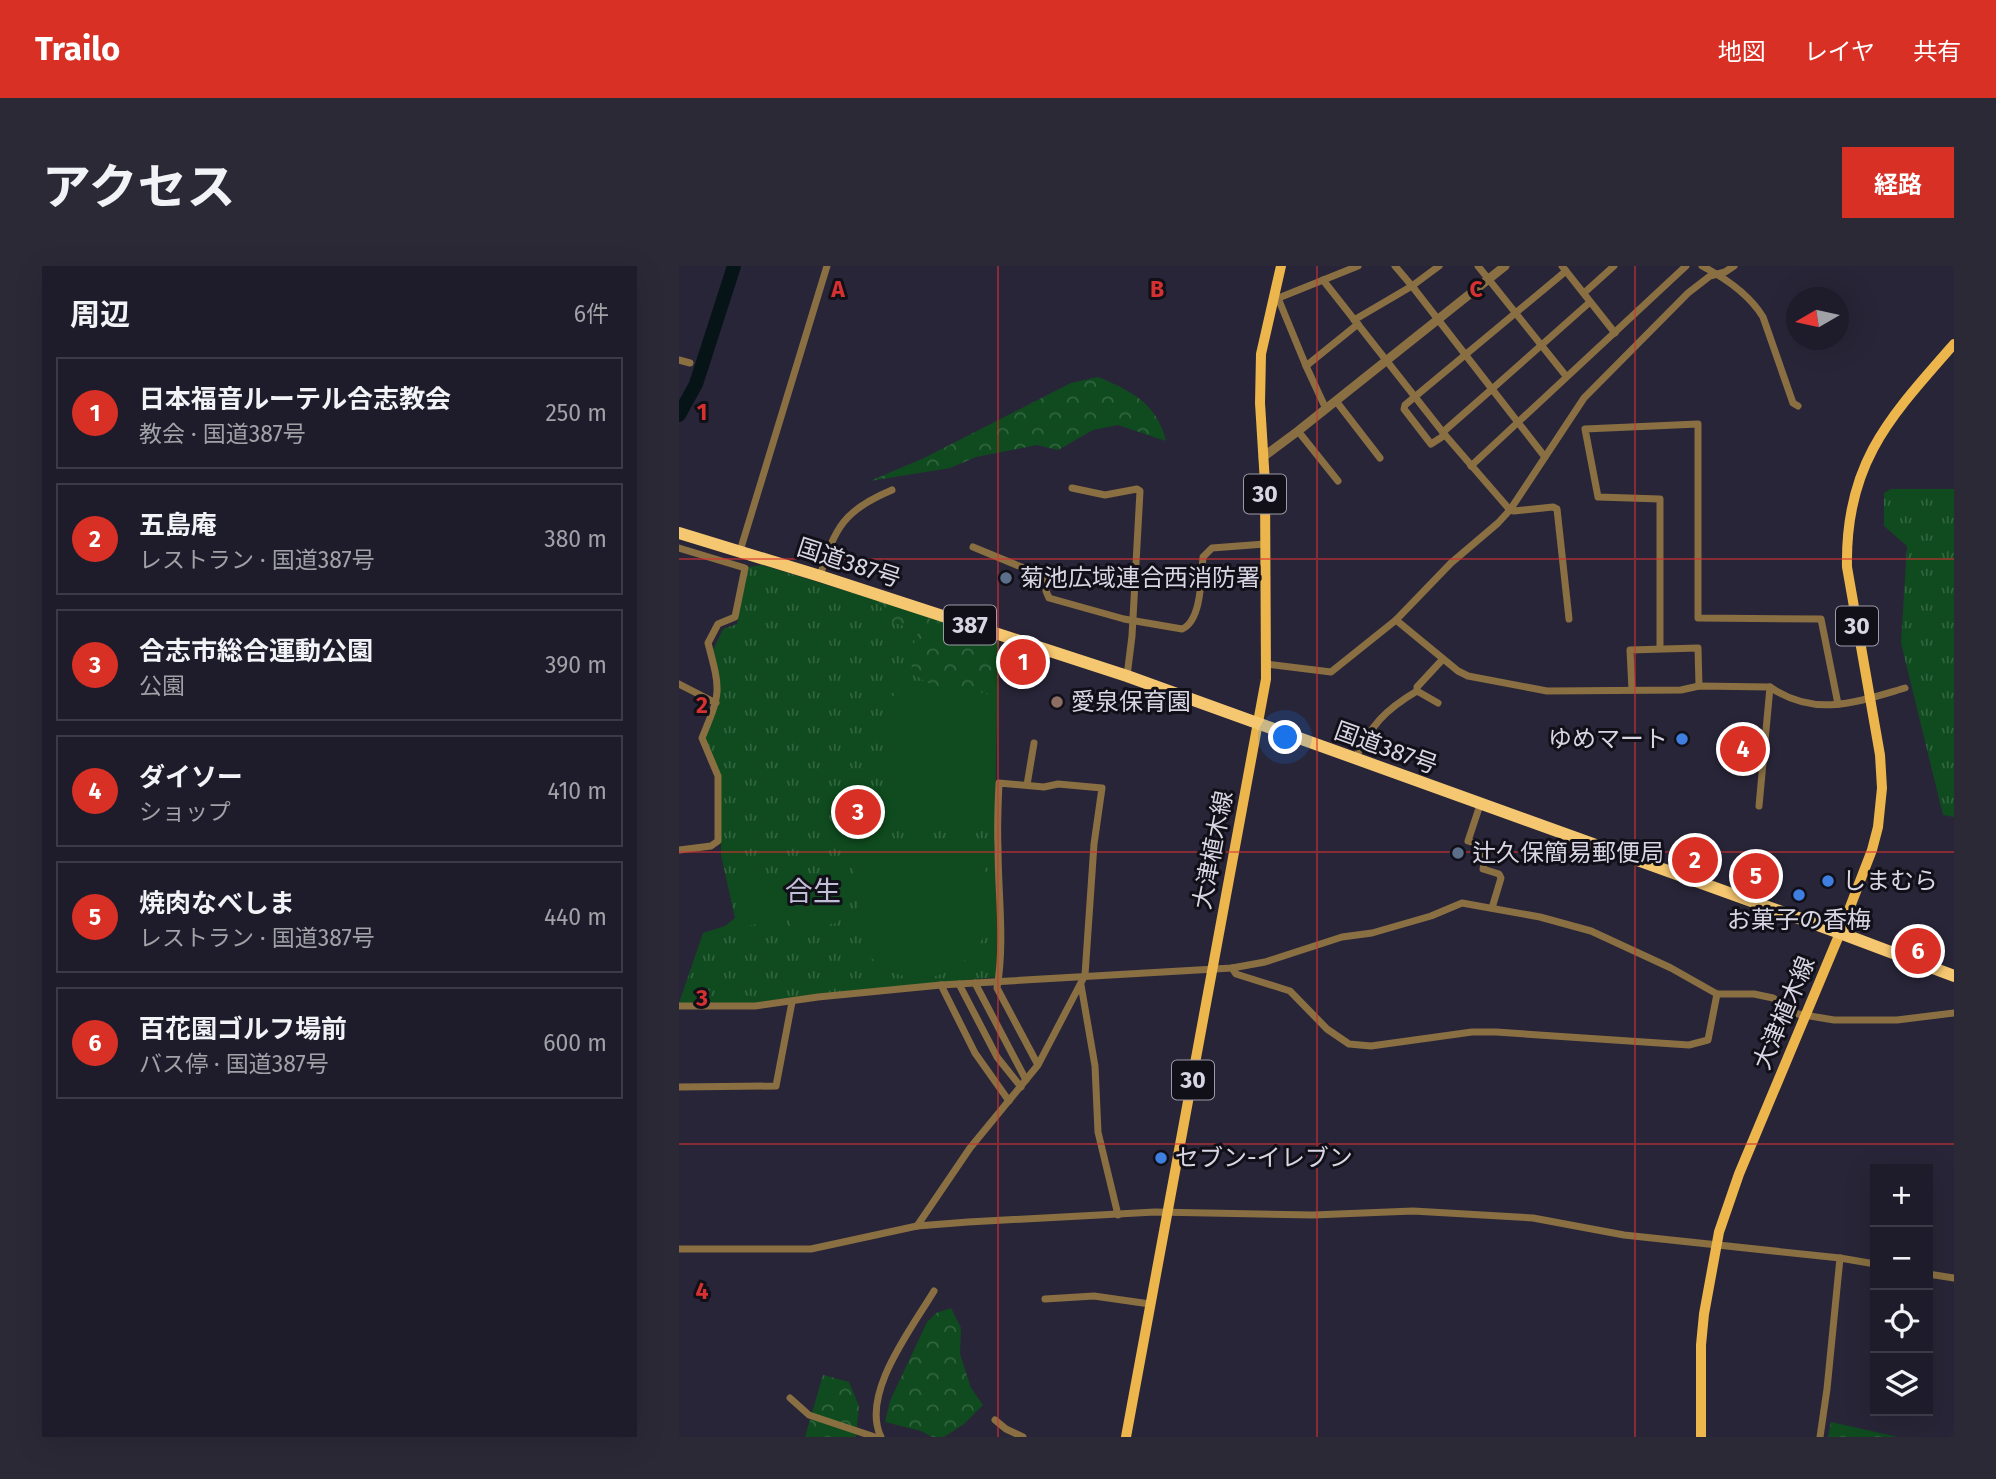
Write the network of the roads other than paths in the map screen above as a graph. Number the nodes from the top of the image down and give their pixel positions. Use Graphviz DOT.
graph roads {
  1 [pos="827,266"];
  2 [pos="1281,266"];
  3 [pos="1358,266"];
  4 [pos="1395,266"];
  5 [pos="1439,266"];
  6 [pos="1479,266"];
  7 [pos="1506,266"];
  8 [pos="1614,266"];
  9 [pos="1686,266"];
  10 [pos="1702,266"];
  11 [pos="1734,266"];
  12 [pos="1564,269"];
  13 [pos="1717,274"];
  14 [pos="1324,279"];
  15 [pos="1489,279"];
  16 [pos="1412,286"];
  17 [pos="1584,293"];
  18 [pos="1275,299"];
  19 [pos="1590,302"];
  20 [pos="1516,313"];
  21 [pos="1438,320"];
  22 [pos="1356,322"];
  23 [pos="1615,333"];
  24 [pos="1954,344"];
  25 [pos="1541,345"];
  26 [pos="1466,356"];
  27 [pos="679,360"];
  28 [pos="1386,360"];
  29 [pos="690,363"];
  30 [pos="1306,366"];
  31 [pos="1566,376"];
  32 [pos="1492,389"];
  33 [pos="1416,397"];
  34 [pos="1336,401"];
  35 [pos="1798,406"];
  36 [pos="1326,409"];
  37 [pos="1518,423"];
  38 [pos="1299,431"];
  39 [pos="1444,433"];
  40 [pos="1263,457"];
  41 [pos="1381,457"];
  42 [pos="1545,457"];
  43 [pos="1471,466"];
  44 [pos="1338,481"];
  45 [pos="1072,488"];
  46 [pos="893,490"];
  47 [pos="1510,510"];
  48 [pos="679,533"];
  49 [pos="1265,544"];
  50 [pos="973,547"];
  51 [pos="679,548"];
  52 [pos="740,551"];
  53 [pos="820,576"];
  54 [pos="1569,619"];
  55 [pos="1396,620"];
  56 [pos="1131,621"];
  57 [pos="1660,648"];
  58 [pos="1443,659"];
  59 [pos="1266,664"];
  60 [pos="1127,676"];
  61 [pos="679,684"];
  62 [pos="1699,686"];
  63 [pos="1770,687"];
  64 [pos="1905,688"];
  65 [pos="1632,690"];
  66 [pos="1417,691"];
  67 [pos="1870,698"];
  68 [pos="716,703"];
  69 [pos="1438,703"];
  70 [pos="1839,704"];
  71 [pos="1258,723"];
  72 [pos="1036,743"];
  73 [pos="1355,759"];
  74 [pos="1029,785"];
  75 [pos="1480,805"];
  76 [pos="1759,806"];
  77 [pos="679,850"];
  78 [pos="1492,908"];
  79 [pos="1840,933"];
  80 [pos="1232,968"];
  81 [pos="1212,970"];
  82 [pos="1085,975"];
  83 [pos="1954,976"];
  84 [pos="998,981"];
  85 [pos="975,982"];
  86 [pos="959,984"];
  87 [pos="941,985"];
  88 [pos="1081,985"];
  89 [pos="1717,994"];
  90 [pos="792,1002"];
  91 [pos="679,1006"];
  92 [pos="1954,1013"];
  93 [pos="1805,1015"];
  94 [pos="1038,1065"];
  95 [pos="1027,1080"];
  96 [pos="679,1087"];
  97 [pos="1021,1087"];
  98 [pos="1009,1101"];
  99 [pos="1167,1212"];
  100 [pos="1118,1215"];
  101 [pos="917,1226"];
  102 [pos="1717,1244"];
  103 [pos="679,1249"];
  104 [pos="1840,1258"];
  105 [pos="1870,1263"];
  106 [pos="1933,1275"];
  107 [pos="1954,1278"];
  108 [pos="935,1292"];
  109 [pos="1045,1299"];
  110 [pos="1150,1304"];
  111 [pos="790,1398"];
  112 [pos="995,1420"];
  113 [pos="875,1437"];
  114 [pos="881,1437"];
  115 [pos="1023,1437"];
  116 [pos="1126,1437"];
  117 [pos="1701,1437"];
  118 [pos="1820,1437"];
  1 -- 52 [label="street"];
  2 -- 18 [label="main road, 大津植木線 / 30"];
  3 -- 14 [label="street"];
  4 -- 16 [label="street"];
  5 -- 16 [label="street"];
  6 -- 15 [label="street"];
  7 -- 15 [label="street"];
  8 -- 17 [label="street"];
  9 -- 23 [label="street"];
  10 -- 13 [label="street"];
  11 -- 13 [label="street"];
  12 -- 17 [label="street"];
  12 -- 20 [label="street"];
  13 -- 35 [label="street"];
  13 -- 42 [label="street"];
  14 -- 18 [label="street"];
  14 -- 22 [label="street"];
  15 -- 20 [label="street"];
  15 -- 21 [label="street"];
  16 -- 21 [label="street"];
  16 -- 22 [label="street"];
  17 -- 19 [label="street"];
  18 -- 30 [label="street"];
  18 -- 40 [label="main road, 大津植木線 / 30"];
  19 -- 23 [label="street"];
  19 -- 25 [label="street"];
  20 -- 25 [label="street"];
  20 -- 26 [label="street"];
  21 -- 26 [label="street"];
  21 -- 28 [label="street"];
  22 -- 28 [label="street"];
  22 -- 30 [label="street"];
  23 -- 31 [label="street"];
  24 -- 67 [label="main road, 大津植木線 / 30"];
  25 -- 31 [label="street"];
  25 -- 32 [label="street"];
  26 -- 32 [label="street"];
  26 -- 33 [label="street"];
  27 -- 29 [label="street"];
  28 -- 33 [label="street"];
  28 -- 34 [label="street"];
  30 -- 36 [label="street"];
  31 -- 37 [label="street"];
  32 -- 37 [label="street"];
  32 -- 39 [label="street"];
  33 -- 39 [label="street"];
  33 -- 39 [label="street"];
  34 -- 36 [label="street"];
  34 -- 41 [label="street"];
  36 -- 38 [label="street"];
  37 -- 42 [label="street"];
  37 -- 43 [label="street"];
  38 -- 40 [label="street"];
  38 -- 44 [label="street"];
  39 -- 43 [label="street"];
  40 -- 49 [label="main road, 大津植木線 / 30"];
  42 -- 47 [label="street"];
  43 -- 47 [label="street"];
  45 -- 56 [label="street"];
  46 -- 53 [label="street"];
  47 -- 54 [label="street"];
  47 -- 55 [label="street"];
  48 -- 52 [label="highway, 国道387号 / 387"];
  49 -- 56 [label="street"];
  49 -- 59 [label="main road, 大津植木線 / 30"];
  50 -- 56 [label="street"];
  51 -- 68 [label="street"];
  52 -- 53 [label="highway, 国道387号 / 387"];
  53 -- 60 [label="highway, 国道387号 / 387"];
  55 -- 58 [label="street"];
  55 -- 59 [label="street"];
  56 -- 60 [label="street"];
  57 -- 62 [label="street"];
  57 -- 65 [label="street"];
  57 -- 70 [label="street"];
  58 -- 65 [label="street"];
  58 -- 66 [label="street"];
  59 -- 71 [label="main road, 大津植木線 / 30"];
  60 -- 71 [label="highway, 国道387号 / 387"];
  61 -- 68 [label="street"];
  62 -- 63 [label="street"];
  62 -- 65 [label="street"];
  63 -- 70 [label="street"];
  63 -- 76 [label="street"];
  64 -- 67 [label="street"];
  66 -- 69 [label="street"];
  66 -- 73 [label="street"];
  67 -- 70 [label="street"];
  67 -- 79 [label="main road, 大津植木線 / 30"];
  68 -- 77 [label="street"];
  71 -- 73 [label="highway, 国道387号 / 387"];
  71 -- 81 [label="main road, 大津植木線 / 30"];
  72 -- 74 [label="street"];
  73 -- 75 [label="highway, 国道387号 / 387"];
  74 -- 82 [label="street"];
  74 -- 84 [label="street"];
  75 -- 78 [label="street"];
  75 -- 79 [label="highway, 国道387号 / 387"];
  78 -- 80 [label="street"];
  78 -- 89 [label="street"];
  79 -- 83 [label="highway, 国道387号 / 387"];
  79 -- 93 [label="main road, 大津植木線 / 30"];
  80 -- 81 [label="street"];
  80 -- 89 [label="street"];
  81 -- 82 [label="street"];
  81 -- 99 [label="main road, 大津植木線 / 30"];
  82 -- 84 [label="street"];
  82 -- 88 [label="street"];
  84 -- 85 [label="street"];
  84 -- 94 [label="street"];
  85 -- 86 [label="street"];
  85 -- 95 [label="street"];
  86 -- 87 [label="street"];
  86 -- 97 [label="street"];
  87 -- 90 [label="street"];
  87 -- 98 [label="street"];
  88 -- 94 [label="street"];
  88 -- 100 [label="street"];
  89 -- 93 [label="street"];
  90 -- 91 [label="street"];
  90 -- 96 [label="street"];
  92 -- 93 [label="street"];
  93 -- 102 [label="main road, 大津植木線 / 30"];
  94 -- 95 [label="street"];
  95 -- 97 [label="street"];
  97 -- 98 [label="street"];
  98 -- 101 [label="street"];
  99 -- 100 [label="street"];
  99 -- 102 [label="street"];
  99 -- 110 [label="main road, 大津植木線 / 30"];
  100 -- 101 [label="street"];
  101 -- 103 [label="street"];
  102 -- 104 [label="street"];
  102 -- 117 [label="main road, 大津植木線 / 30"];
  104 -- 105 [label="street"];
  104 -- 118 [label="street"];
  106 -- 107 [label="street"];
  108 -- 114 [label="street"];
  109 -- 110 [label="street"];
  110 -- 116 [label="main road, 大津植木線 / 30"];
  111 -- 113 [label="street"];
  112 -- 115 [label="street"];
}
